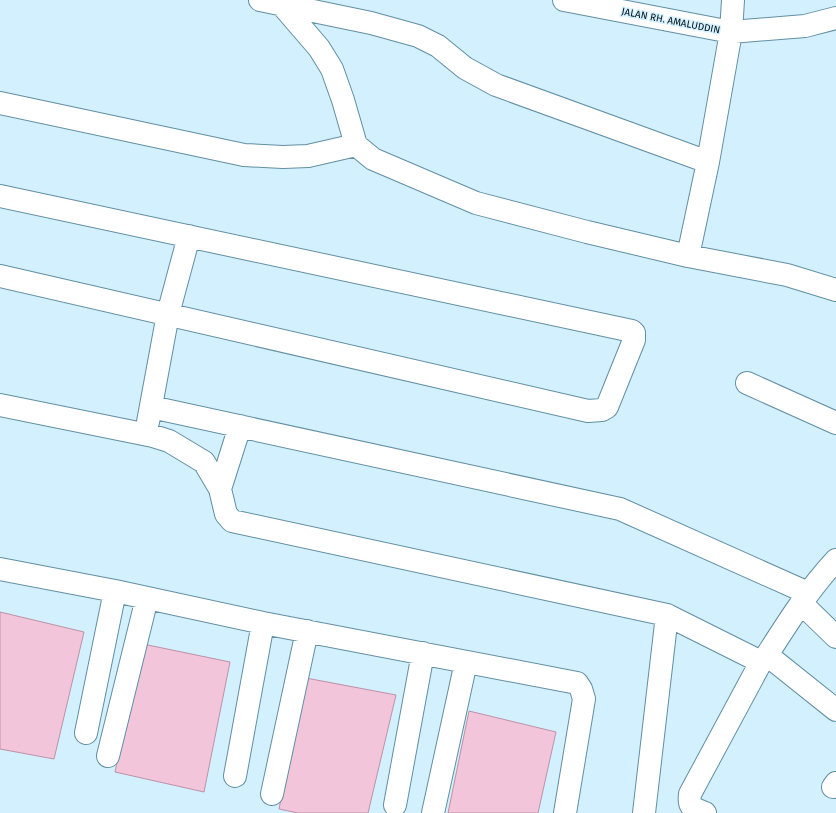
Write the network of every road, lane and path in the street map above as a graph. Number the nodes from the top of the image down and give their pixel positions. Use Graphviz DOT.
graph roads {
  1 [pos="260,0"];
  2 [pos="564,0"];
  3 [pos="733,0"];
  4 [pos="282,5"];
  5 [pos="836,18"];
  6 [pos="731,32"];
  7 [pos="0,103"];
  8 [pos="356,145"];
  9 [pos="708,162"];
  10 [pos="0,196"];
  11 [pos="189,236"];
  12 [pos="688,256"];
  13 [pos="0,276"];
  14 [pos="836,290"];
  15 [pos="168,314"];
  16 [pos="747,383"];
  17 [pos="0,405"];
  18 [pos="151,407"];
  19 [pos="836,423"];
  20 [pos="240,426"];
  21 [pos="146,434"];
  22 [pos="220,489"];
  23 [pos="836,560"];
  24 [pos="0,569"];
  25 [pos="115,591"];
  26 [pos="147,598"];
  27 [pos="805,598"];
  28 [pos="667,615"];
  29 [pos="263,623"];
  30 [pos="307,631"];
  31 [pos="836,637"];
  32 [pos="423,653"];
  33 [pos="764,659"];
  34 [pos="466,662"];
  35 [pos="836,710"];
  36 [pos="86,733"];
  37 [pos="108,756"];
  38 [pos="235,776"];
  39 [pos="272,794"];
  40 [pos="395,805"];
  41 [pos="433,813"];
  42 [pos="565,813"];
  43 [pos="644,813"];
  44 [pos="704,813"];
  1 -- 4 [label="street"];
  2 -- 6 [label="street, JALAN RH. AMALUDDIN"];
  3 -- 6 [label="street"];
  4 -- 8 [label="street"];
  4 -- 9 [label="street"];
  5 -- 6 [label="street, JALAN RH. AMALUDDIN"];
  6 -- 9 [label="street"];
  7 -- 8 [label="street"];
  8 -- 12 [label="street"];
  9 -- 12 [label="street"];
  10 -- 11 [label="street"];
  11 -- 15 [label="street"];
  11 -- 15 [label="street"];
  12 -- 14 [label="street"];
  13 -- 15 [label="street"];
  15 -- 18 [label="street"];
  16 -- 19 [label="street"];
  17 -- 21 [label="street"];
  18 -- 20 [label="street"];
  18 -- 21 [label="street"];
  20 -- 22 [label="street"];
  20 -- 27 [label="street"];
  21 -- 22 [label="street"];
  22 -- 28 [label="street"];
  23 -- 27 [label="street"];
  24 -- 25 [label="street"];
  25 -- 26 [label="street"];
  25 -- 36 [label="street"];
  26 -- 29 [label="street"];
  26 -- 37 [label="street"];
  27 -- 31 [label="street"];
  27 -- 33 [label="street"];
  28 -- 33 [label="street"];
  28 -- 43 [label="street"];
  29 -- 30 [label="street"];
  29 -- 38 [label="street"];
  30 -- 32 [label="street"];
  30 -- 39 [label="street"];
  32 -- 34 [label="street"];
  32 -- 40 [label="street"];
  33 -- 35 [label="street"];
  33 -- 44 [label="street"];
  34 -- 41 [label="street"];
  34 -- 42 [label="street"];
}
